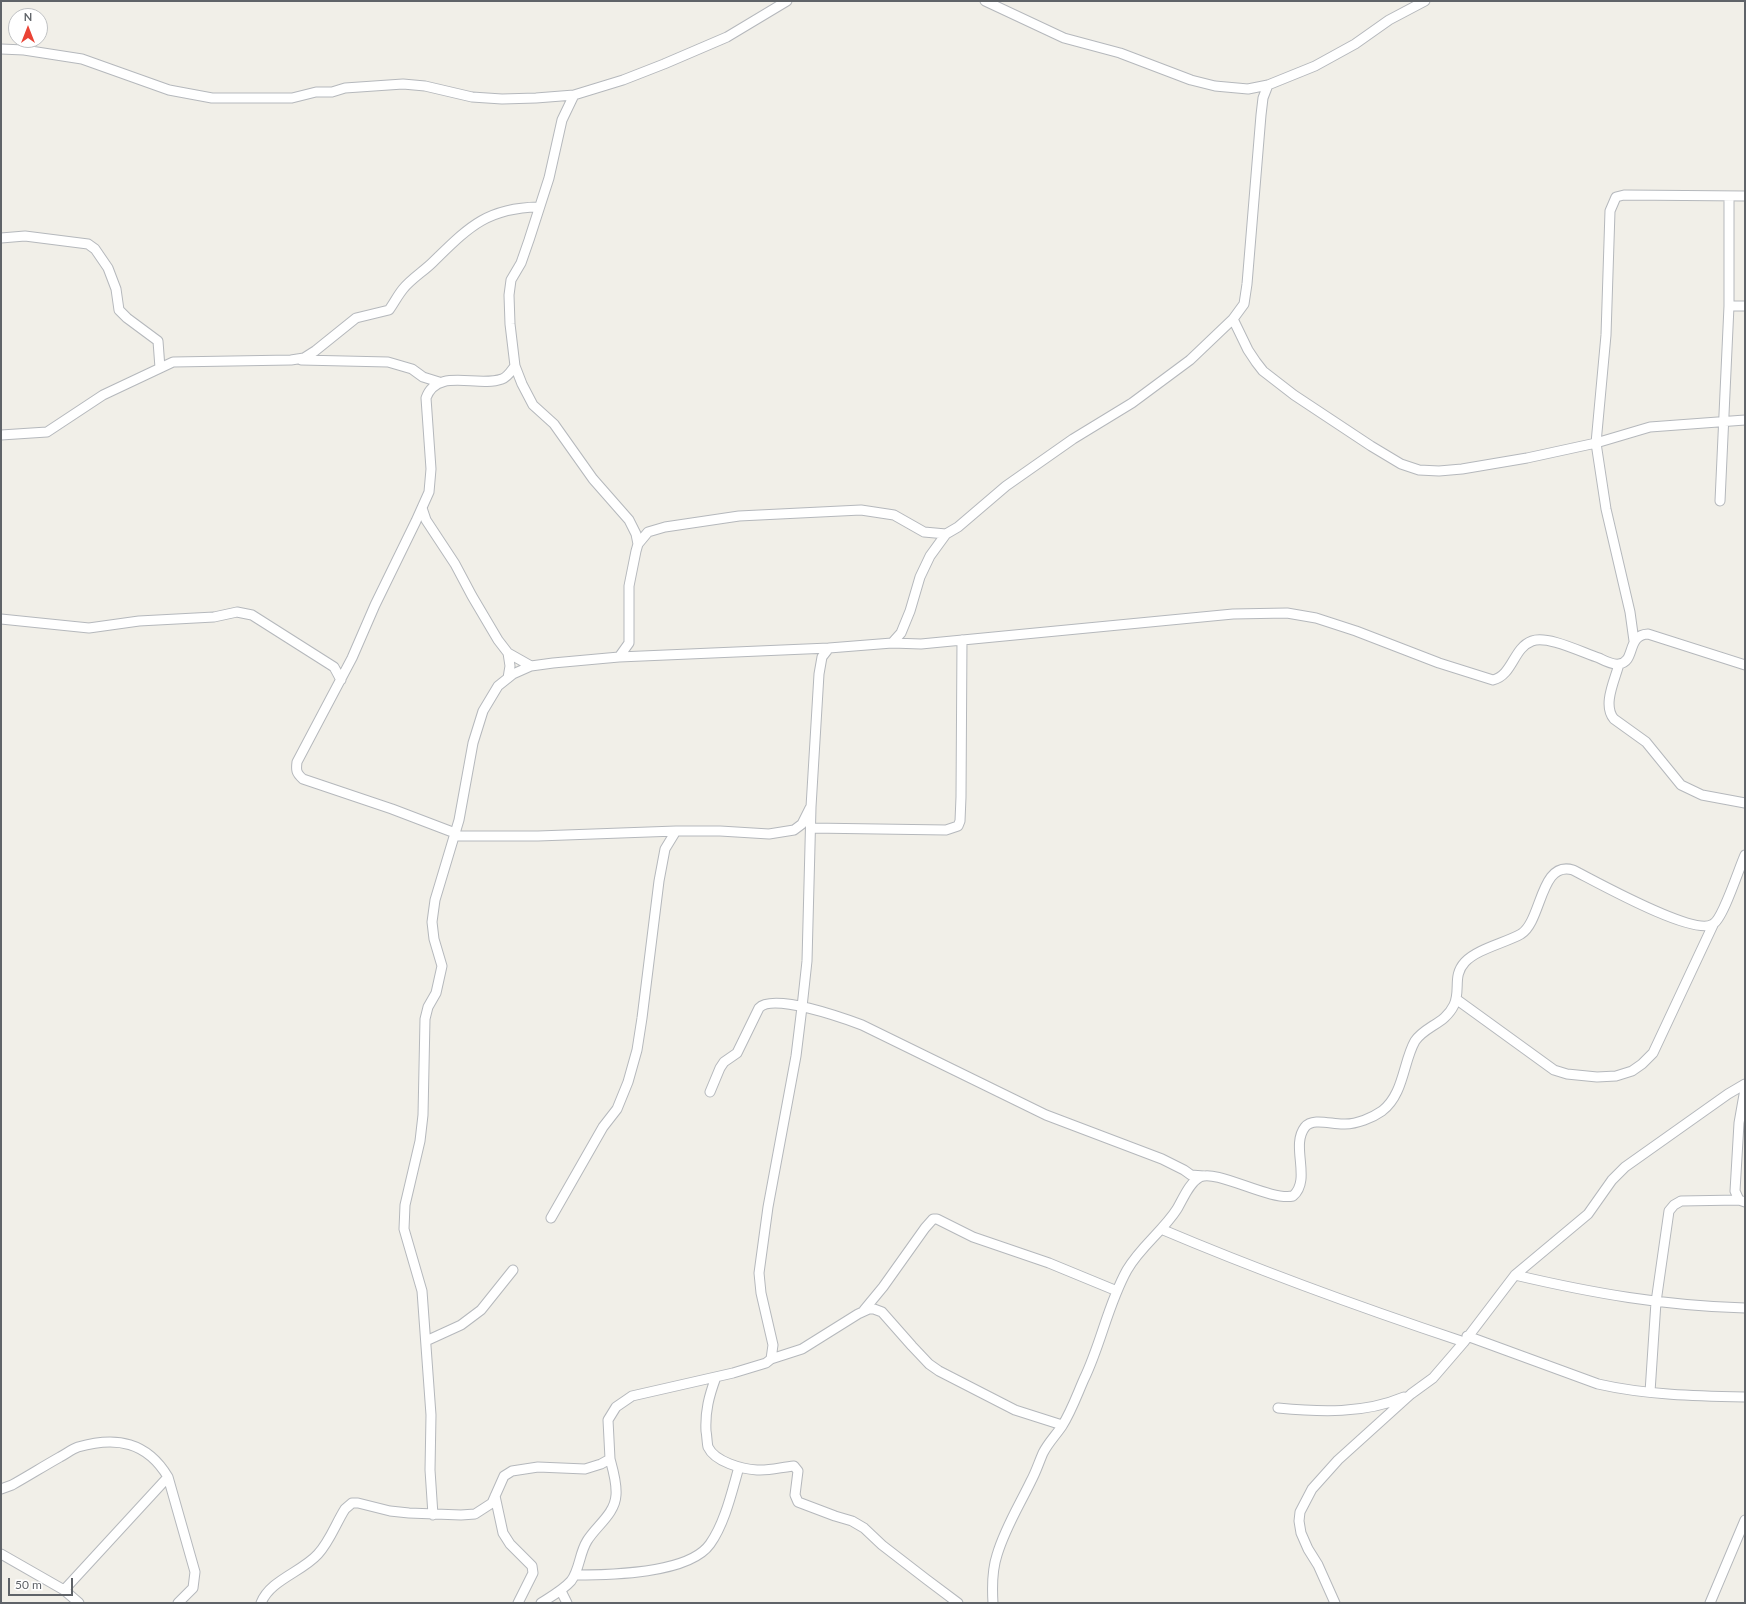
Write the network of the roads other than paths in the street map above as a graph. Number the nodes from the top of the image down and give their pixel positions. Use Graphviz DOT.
graph roads {
  1 [pos="787,1"];
  2 [pos="985,1"];
  3 [pos="1425,1"];
  4 [pos="1,49"];
  5 [pos="1268,85"];
  6 [pos="574,95"];
  7 [pos="1729,196"];
  8 [pos="1745,196"];
  9 [pos="538,207"];
  10 [pos="1,238"];
  11 [pos="1729,306"];
  12 [pos="1745,306"];
  13 [pos="1233,319"];
  14 [pos="298,360"];
  15 [pos="515,366"];
  16 [pos="160,368"];
  17 [pos="439,382"];
  18 [pos="1745,420"];
  19 [pos="1724,421"];
  20 [pos="1,435"];
  21 [pos="1596,443"];
  22 [pos="1720,501"];
  23 [pos="422,508"];
  24 [pos="629,520"];
  25 [pos="648,532"];
  26 [pos="946,534"];
  27 [pos="638,544"];
  28 [pos="1,619"];
  29 [pos="962,640"];
  30 [pos="1634,641"];
  31 [pos="892,643"];
  32 [pos="829,648"];
  33 [pos="508,653"];
  34 [pos="619,657"];
  35 [pos="1619,664"];
  36 [pos="531,666"];
  37 [pos="1745,666"];
  38 [pos="508,678"];
  39 [pos="341,680"];
  40 [pos="1745,803"];
  41 [pos="811,807"];
  42 [pos="811,828"];
  43 [pos="794,830"];
  44 [pos="676,831"];
  45 [pos="656,832"];
  46 [pos="455,834"];
  47 [pos="810,838"];
  48 [pos="667,843"];
  49 [pos="1745,855"];
  50 [pos="1713,924"];
  51 [pos="1456,999"];
  52 [pos="802,1007"];
  53 [pos="1745,1084"];
  54 [pos="1745,1089"];
  55 [pos="710,1092"];
  56 [pos="1744,1102"];
  57 [pos="1206,1176"];
  58 [pos="1742,1201"];
  59 [pos="551,1218"];
  60 [pos="1161,1229"];
  61 [pos="513,1270"];
  62 [pos="1515,1275"];
  63 [pos="1117,1291"];
  64 [pos="1656,1302"];
  65 [pos="1745,1308"];
  66 [pos="864,1310"];
  67 [pos="1466,1339"];
  68 [pos="426,1341"];
  69 [pos="771,1359"];
  70 [pos="716,1377"];
  71 [pos="1650,1392"];
  72 [pos="1411,1394"];
  73 [pos="1745,1397"];
  74 [pos="1278,1408"];
  75 [pos="1062,1425"];
  76 [pos="610,1459"];
  77 [pos="739,1467"];
  78 [pos="168,1477"];
  79 [pos="1,1489"];
  80 [pos="496,1496"];
  81 [pos="433,1515"];
  82 [pos="1745,1520"];
  83 [pos="1,1554"];
  84 [pos="575,1576"];
  85 [pos="64,1590"];
  86 [pos="560,1591"];
  87 [pos="78,1603"];
  88 [pos="178,1603"];
  89 [pos="261,1603"];
  90 [pos="518,1603"];
  91 [pos="541,1603"];
  92 [pos="567,1603"];
  93 [pos="958,1603"];
  94 [pos="993,1603"];
  95 [pos="1335,1603"];
  96 [pos="1710,1603"];
  1 -- 6 [label="street"];
  2 -- 5 [label="street"];
  3 -- 5 [label="street"];
  4 -- 6 [label="street"];
  5 -- 13 [label="street"];
  6 -- 9 [label="street"];
  7 -- 8 [label="street"];
  7 -- 11 [label="street"];
  7 -- 21 [label="street"];
  9 -- 14 [label="street"];
  9 -- 15 [label="street"];
  10 -- 16 [label="street"];
  11 -- 12 [label="street"];
  11 -- 19 [label="street"];
  13 -- 21 [label="street"];
  13 -- 26 [label="street"];
  14 -- 16 [label="street"];
  14 -- 17 [label="street"];
  15 -- 17 [label="street"];
  15 -- 24 [label="street"];
  16 -- 20 [label="street"];
  17 -- 23 [label="street"];
  18 -- 19 [label="street"];
  19 -- 21 [label="street"];
  19 -- 22 [label="street"];
  21 -- 30 [label="street"];
  23 -- 33 [label="street"];
  23 -- 39 [label="street"];
  24 -- 25 [label="street"];
  24 -- 27 [label="street"];
  25 -- 26 [label="street"];
  25 -- 27 [label="street"];
  26 -- 31 [label="street"];
  27 -- 34 [label="street"];
  28 -- 39 [label="street"];
  29 -- 31 [label="street"];
  29 -- 35 [label="street"];
  29 -- 42 [label="street"];
  30 -- 35 [label="street"];
  30 -- 37 [label="street"];
  31 -- 32 [label="street"];
  32 -- 34 [label="street"];
  32 -- 41 [label="street"];
  33 -- 36 [label="street"];
  33 -- 38 [label="street"];
  34 -- 36 [label="street"];
  35 -- 40 [label="street"];
  36 -- 38 [label="street"];
  38 -- 46 [label="street"];
  39 -- 46 [label="street"];
  41 -- 42 [label="street"];
  41 -- 43 [label="street"];
  42 -- 47 [label="street"];
  43 -- 44 [label="street"];
  43 -- 47 [label="street"];
  44 -- 45 [label="street"];
  44 -- 48 [label="street"];
  45 -- 46 [label="street"];
  45 -- 48 [label="street"];
  46 -- 68 [label="street"];
  47 -- 52 [label="street"];
  48 -- 59 [label="street"];
  49 -- 50 [label="street"];
  50 -- 51 [label="street"];
  50 -- 51 [label="street"];
  51 -- 57 [label="street"];
  52 -- 55 [label="street"];
  52 -- 57 [label="street"];
  52 -- 69 [label="street"];
  53 -- 62 [label="street"];
  54 -- 56 [label="street"];
  56 -- 58 [label="street"];
  57 -- 60 [label="street"];
  58 -- 64 [label="street"];
  60 -- 63 [label="street"];
  60 -- 67 [label="street"];
  61 -- 68 [label="street"];
  62 -- 64 [label="street"];
  62 -- 67 [label="street"];
  63 -- 66 [label="street"];
  63 -- 75 [label="street"];
  64 -- 65 [label="street"];
  64 -- 71 [label="street"];
  66 -- 69 [label="street"];
  66 -- 75 [label="street"];
  67 -- 71 [label="street"];
  67 -- 72 [label="street"];
  68 -- 81 [label="street"];
  69 -- 70 [label="street"];
  70 -- 76 [label="street"];
  70 -- 77 [label="street"];
  71 -- 73 [label="street"];
  72 -- 74 [label="street"];
  72 -- 95 [label="street"];
  75 -- 94 [label="street"];
  76 -- 80 [label="street"];
  76 -- 84 [label="street"];
  77 -- 84 [label="street"];
  77 -- 93 [label="street"];
  78 -- 79 [label="street"];
  78 -- 85 [label="street"];
  78 -- 88 [label="street"];
  80 -- 81 [label="street"];
  80 -- 90 [label="street"];
  81 -- 89 [label="street"];
  82 -- 96 [label="street"];
  83 -- 85 [label="street"];
  84 -- 86 [label="street"];
  85 -- 87 [label="street"];
  86 -- 91 [label="street"];
  86 -- 92 [label="street"];
}
